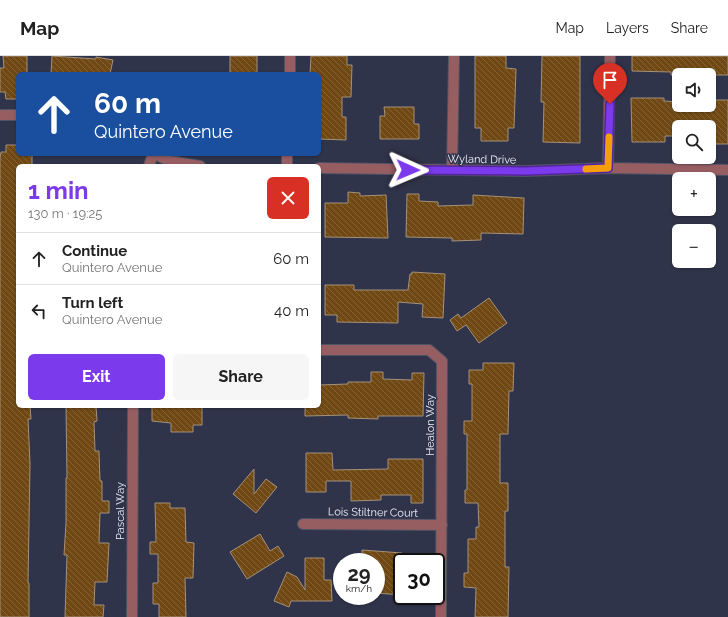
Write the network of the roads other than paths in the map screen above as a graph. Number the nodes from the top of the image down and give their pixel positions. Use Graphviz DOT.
graph roads {
  1 [pos="290,56"];
  2 [pos="454,56"];
  3 [pos="610,56"];
  4 [pos="290,72"];
  5 [pos="0,115"];
  6 [pos="16,115"];
  7 [pos="158,156"];
  8 [pos="188,164"];
  9 [pos="321,168"];
  10 [pos="608,168"];
  11 [pos="452,170"];
  12 [pos="728,170"];
  13 [pos="321,350"];
  14 [pos="133,408"];
  15 [pos="303,524"];
  16 [pos="442,525"];
  17 [pos="132,617"];
  18 [pos="441,617"];
  1 -- 4 [label="street"];
  2 -- 11 [label="street"];
  3 -- 10 [label="street"];
  5 -- 6 [label="street"];
  7 -- 8 [label="street"];
  9 -- 11 [label="street, Wyland Drive"];
  10 -- 11 [label="street, Wyland Drive"];
  10 -- 12 [label="street, Wyland Drive"];
  13 -- 16 [label="street, Healon Way"];
  14 -- 17 [label="street, Pascal Way"];
  15 -- 16 [label="street, Lois Stiltner Court"];
  16 -- 18 [label="street, Healon Way"];
}
